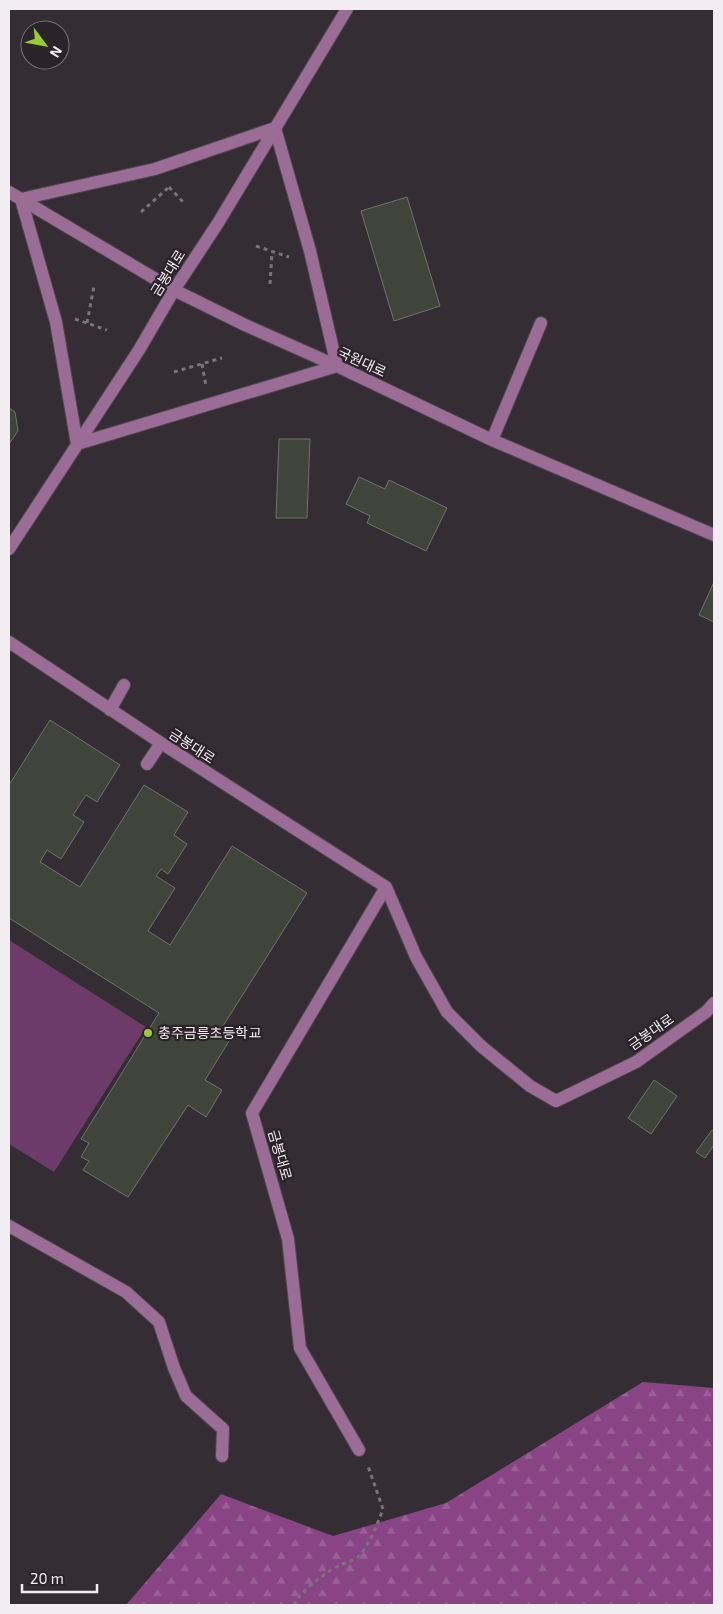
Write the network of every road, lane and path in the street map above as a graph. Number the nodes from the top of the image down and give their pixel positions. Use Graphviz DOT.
graph roads {
  1 [pos="347,9"];
  2 [pos="275,128"];
  3 [pos="165,183"];
  4 [pos="169,187"];
  5 [pos="9,192"];
  6 [pos="21,199"];
  7 [pos="184,203"];
  8 [pos="142,212"];
  9 [pos="256,246"];
  10 [pos="272,252"];
  11 [pos="290,257"];
  12 [pos="270,284"];
  13 [pos="94,286"];
  14 [pos="174,290"];
  15 [pos="70,317"];
  16 [pos="87,323"];
  17 [pos="541,323"];
  18 [pos="107,330"];
  19 [pos="222,358"];
  20 [pos="202,364"];
  21 [pos="337,366"];
  22 [pos="174,372"];
  23 [pos="206,392"];
  24 [pos="492,440"];
  25 [pos="77,444"];
  26 [pos="714,535"];
  27 [pos="11,540"];
  28 [pos="9,642"];
  29 [pos="124,685"];
  30 [pos="110,710"];
  31 [pos="161,743"];
  32 [pos="147,764"];
  33 [pos="386,888"];
  34 [pos="714,1003"];
  35 [pos="9,1226"];
  36 [pos="359,1450"];
  37 [pos="222,1456"];
  38 [pos="294,1605"];
  1 -- 2 [label="street, 금봉대로"];
  2 -- 6 [label="street"];
  2 -- 14 [label="street, 금봉대로"];
  2 -- 21 [label="street"];
  3 -- 4 [label="path"];
  4 -- 7 [label="path"];
  4 -- 8 [label="path"];
  5 -- 6 [label="street, 국원대로"];
  6 -- 14 [label="street, 국원대로"];
  6 -- 25 [label="street"];
  9 -- 10 [label="path"];
  10 -- 11 [label="path"];
  10 -- 12 [label="path"];
  13 -- 16 [label="path"];
  14 -- 21 [label="street, 국원대로"];
  14 -- 25 [label="street, 금봉대로"];
  15 -- 16 [label="path"];
  16 -- 18 [label="path"];
  17 -- 24 [label="street"];
  19 -- 20 [label="path"];
  20 -- 22 [label="path"];
  20 -- 23 [label="path"];
  21 -- 24 [label="street, 국원대로"];
  21 -- 25 [label="street"];
  24 -- 26 [label="street, 국원대로"];
  25 -- 27 [label="street, 금봉대로"];
  28 -- 30 [label="street, 금봉대로"];
  29 -- 30 [label="street"];
  30 -- 31 [label="street, 금봉대로"];
  31 -- 32 [label="street"];
  31 -- 33 [label="street, 금봉대로"];
  33 -- 34 [label="street, 금봉대로"];
  33 -- 36 [label="street, 금봉대로"];
  35 -- 37 [label="street"];
  36 -- 38 [label="path"];
}
